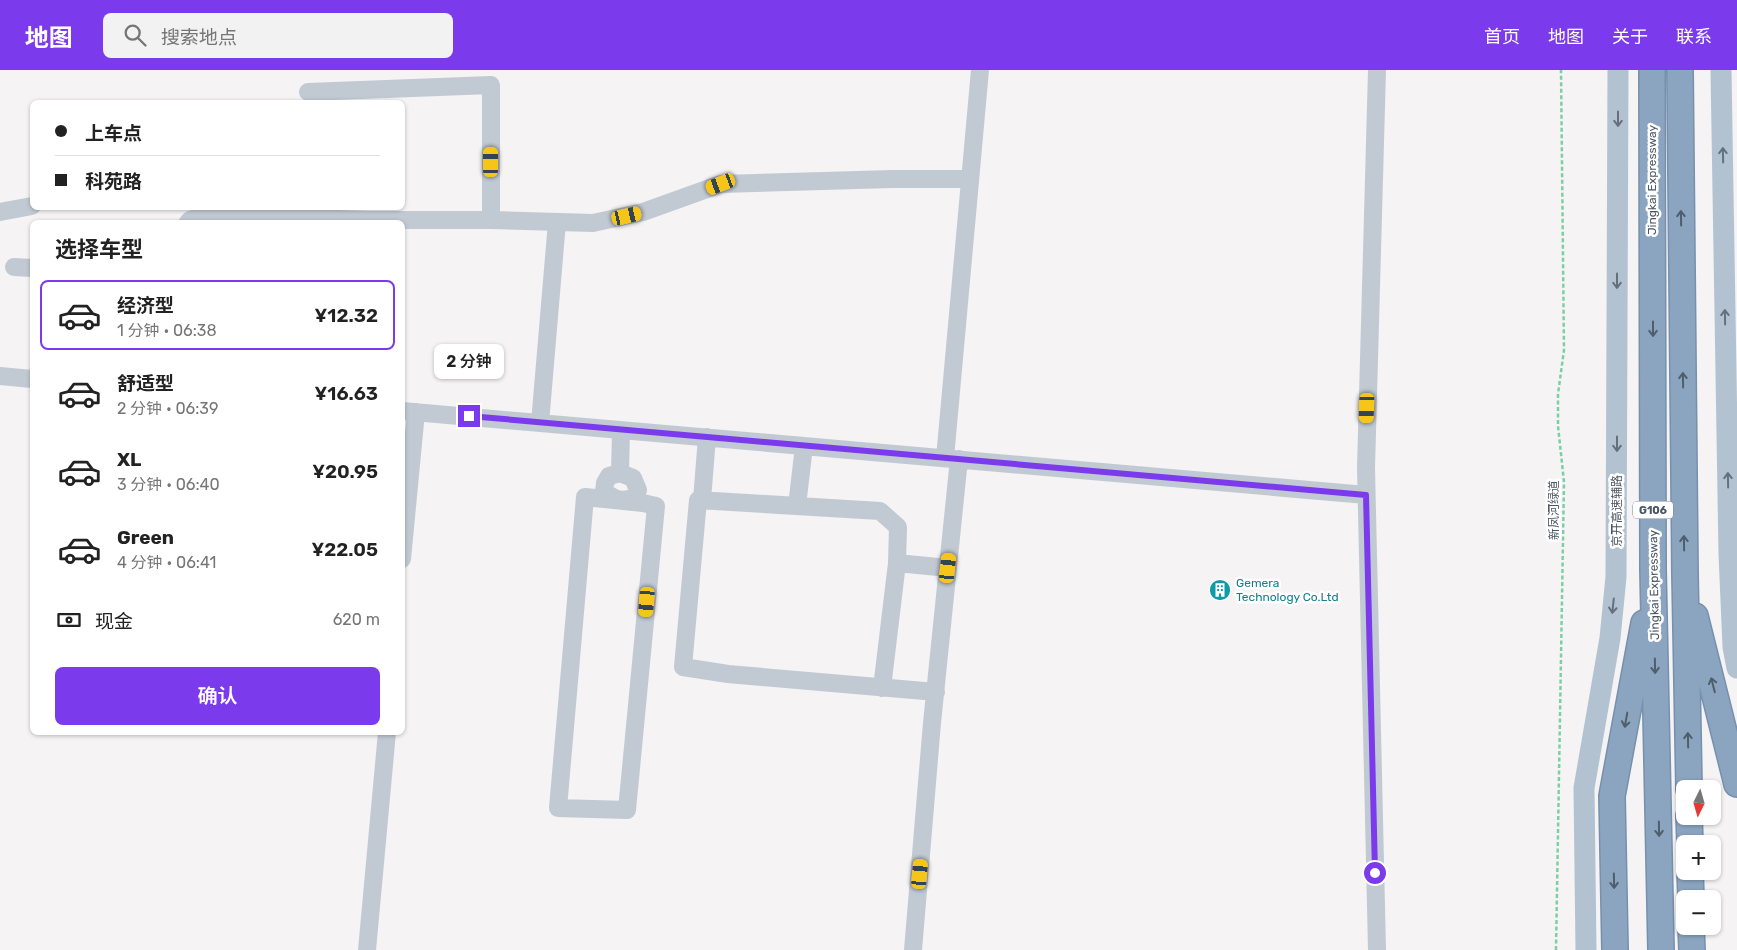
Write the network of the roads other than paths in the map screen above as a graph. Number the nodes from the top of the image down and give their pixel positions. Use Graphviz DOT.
graph roads {
  1 [pos="980,70"];
  2 [pos="1377,70"];
  3 [pos="1618,70"];
  4 [pos="1652,70"];
  5 [pos="1680,70"];
  6 [pos="1721,70"];
  7 [pos="308,92"];
  8 [pos="970,179"];
  9 [pos="30,206"];
  10 [pos="0,212"];
  11 [pos="190,220"];
  12 [pos="370,220"];
  13 [pos="370,220"];
  14 [pos="405,220"];
  15 [pos="405,220"];
  16 [pos="491,220"];
  17 [pos="557,222"];
  18 [pos="14,267"];
  19 [pos="30,268"];
  20 [pos="0,376"];
  21 [pos="30,379"];
  22 [pos="409,411"];
  23 [pos="540,423"];
  24 [pos="621,430"];
  25 [pos="707,437"];
  26 [pos="804,446"];
  27 [pos="952,459"];
  28 [pos="1366,495"];
  29 [pos="405,496"];
  30 [pos="702,500"];
  31 [pos="625,501"];
  32 [pos="798,506"];
  33 [pos="897,563"];
  34 [pos="948,568"];
  35 [pos="1653,569"];
  36 [pos="1685,574"];
  37 [pos="1737,668"];
  38 [pos="882,688"];
  39 [pos="936,692"];
  40 [pos="387,735"];
  41 [pos="1689,780"];
  42 [pos="1737,784"];
  43 [pos="1691,935"];
  44 [pos="367,950"];
  45 [pos="913,950"];
  46 [pos="1377,950"];
  47 [pos="1586,950"];
  48 [pos="1615,950"];
  49 [pos="1662,950"];
  50 [pos="1692,950"];
  1 -- 8 [label="street"];
  2 -- 28 [label="street"];
  3 -- 47 [label="main road, 京开高速辅路, one-way"];
  4 -- 35 [label="highway, Jingkai Expressway / G106, one-way"];
  36 -- 5 [label="highway, G106, one-way"];
  37 -- 6 [label="main road, one-way"];
  7 -- 16 [label="street"];
  8 -- 17 [label="street"];
  8 -- 27 [label="street"];
  9 -- 10 [label="street"];
  11 -- 13 [label="street"];
  12 -- 15 [label="street"];
  14 -- 16 [label="street"];
  16 -- 17 [label="street"];
  17 -- 23 [label="street"];
  18 -- 19 [label="street"];
  20 -- 21 [label="street"];
  22 -- 23 [label="street"];
  22 -- 29 [label="street"];
  23 -- 24 [label="street"];
  24 -- 25 [label="street"];
  24 -- 31 [label="street"];
  25 -- 26 [label="street"];
  25 -- 30 [label="street"];
  26 -- 27 [label="street"];
  26 -- 32 [label="street"];
  27 -- 28 [label="street"];
  27 -- 34 [label="street"];
  28 -- 46 [label="street"];
  30 -- 32 [label="street"];
  30 -- 38 [label="street"];
  31 -- 31 [label="street"];
  32 -- 33 [label="street"];
  33 -- 34 [label="street"];
  33 -- 38 [label="street"];
  34 -- 39 [label="street"];
  35 -- 48 [label="highway, one-way"];
  35 -- 49 [label="highway, Jingkai Expressway / G106, one-way"];
  41 -- 36 [label="highway, G106, one-way"];
  42 -- 36 [label="highway, one-way"];
  38 -- 39 [label="street"];
  39 -- 45 [label="street"];
  40 -- 44 [label="street"];
  43 -- 50 [label="highway"];
}
